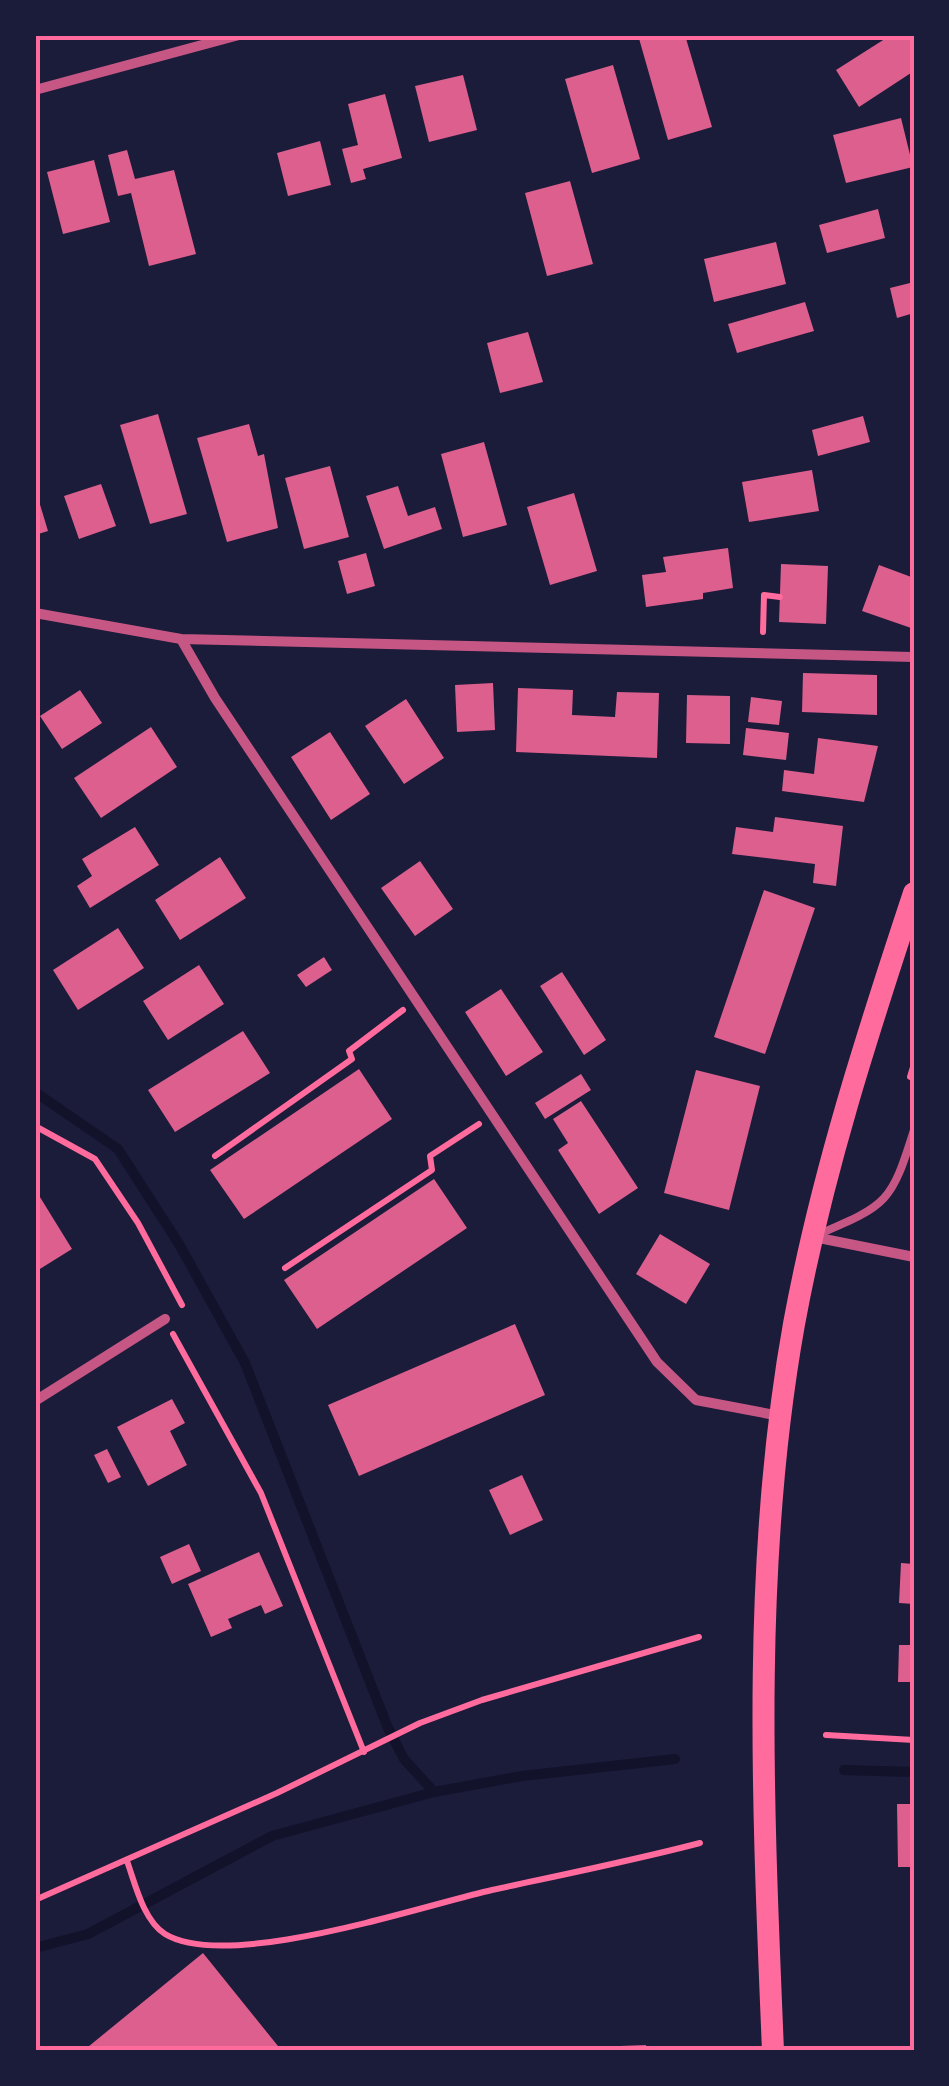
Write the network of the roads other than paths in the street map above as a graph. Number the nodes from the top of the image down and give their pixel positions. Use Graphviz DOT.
graph roads {
  1 [pos="239,35"];
  2 [pos="35,90"];
  3 [pos="35,613"];
  4 [pos="182,639"];
  5 [pos="914,657"];
  6 [pos="914,893"];
  7 [pos="914,1130"];
  8 [pos="813,1237"];
  9 [pos="914,1257"];
  10 [pos="165,1320"];
  11 [pos="35,1402"];
  12 [pos="781,1416"];
  13 [pos="773,2051"];
  1 -- 2 [label="street"];
  3 -- 4 [label="street"];
  4 -- 5 [label="street"];
  4 -- 12 [label="street"];
  6 -- 8 [label="main road"];
  7 -- 8 [label="lane"];
  8 -- 9 [label="street"];
  8 -- 12 [label="main road"];
  10 -- 11 [label="street"];
  12 -- 13 [label="main road"];
}
